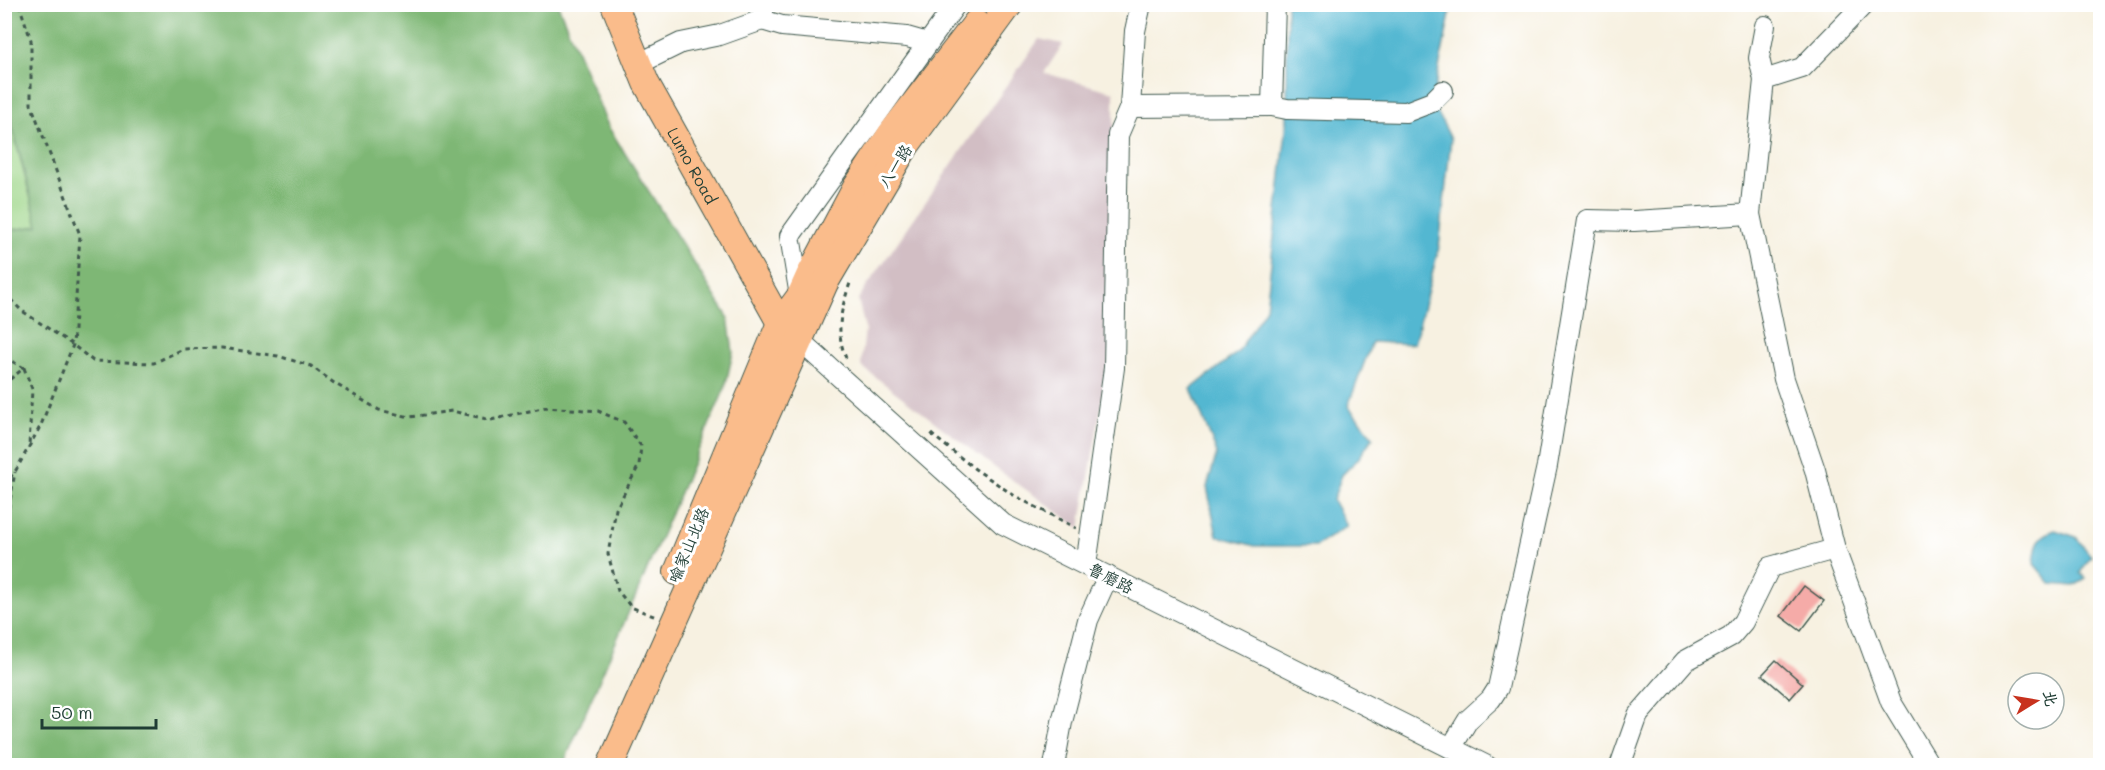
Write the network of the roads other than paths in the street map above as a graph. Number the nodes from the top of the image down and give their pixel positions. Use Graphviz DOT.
graph roads {
  1 [pos="614,4"];
  2 [pos="956,4"];
  3 [pos="990,4"];
  4 [pos="1010,4"];
  5 [pos="1141,4"];
  6 [pos="1275,4"];
  7 [pos="1864,4"];
  8 [pos="763,12"];
  9 [pos="1765,26"];
  10 [pos="928,43"];
  11 [pos="638,64"];
  12 [pos="1764,80"];
  13 [pos="1443,91"];
  14 [pos="1272,106"];
  15 [pos="1130,107"];
  16 [pos="1750,214"];
  17 [pos="800,296"];
  18 [pos="780,323"];
  19 [pos="799,340"];
  20 [pos="1835,549"];
  21 [pos="1086,565"];
  22 [pos="1108,576"];
  23 [pos="1454,754"];
  24 [pos="595,765"];
  25 [pos="610,765"];
  26 [pos="1054,765"];
  27 [pos="1487,765"];
  28 [pos="1620,765"];
  29 [pos="1929,765"];
  1 -- 11 [label="main road, Lumo Road"];
  2 -- 10 [label="street"];
  3 -- 17 [label="main road, 八一路"];
  4 -- 19 [label="main road, 八一路"];
  5 -- 15 [label="street"];
  6 -- 14 [label="street"];
  7 -- 12 [label="street"];
  8 -- 10 [label="street"];
  8 -- 11 [label="street"];
  9 -- 12 [label="street"];
  10 -- 17 [label="street"];
  11 -- 18 [label="main road, Lumo Road"];
  12 -- 16 [label="street"];
  13 -- 14 [label="street"];
  14 -- 15 [label="street"];
  15 -- 21 [label="street"];
  16 -- 20 [label="street"];
  16 -- 23 [label="street"];
  17 -- 18 [label="main road, 八一路"];
  18 -- 19 [label="main road, 鲁磨路"];
  18 -- 24 [label="main road, 喻家山北路"];
  19 -- 21 [label="street, 鲁磨路"];
  19 -- 25 [label="main road, 喻家山北路"];
  20 -- 28 [label="street"];
  20 -- 29 [label="street"];
  21 -- 22 [label="street, 鲁磨路"];
  22 -- 23 [label="street, 鲁磨路"];
  22 -- 26 [label="street"];
  23 -- 27 [label="street, 鲁磨路"];
}
